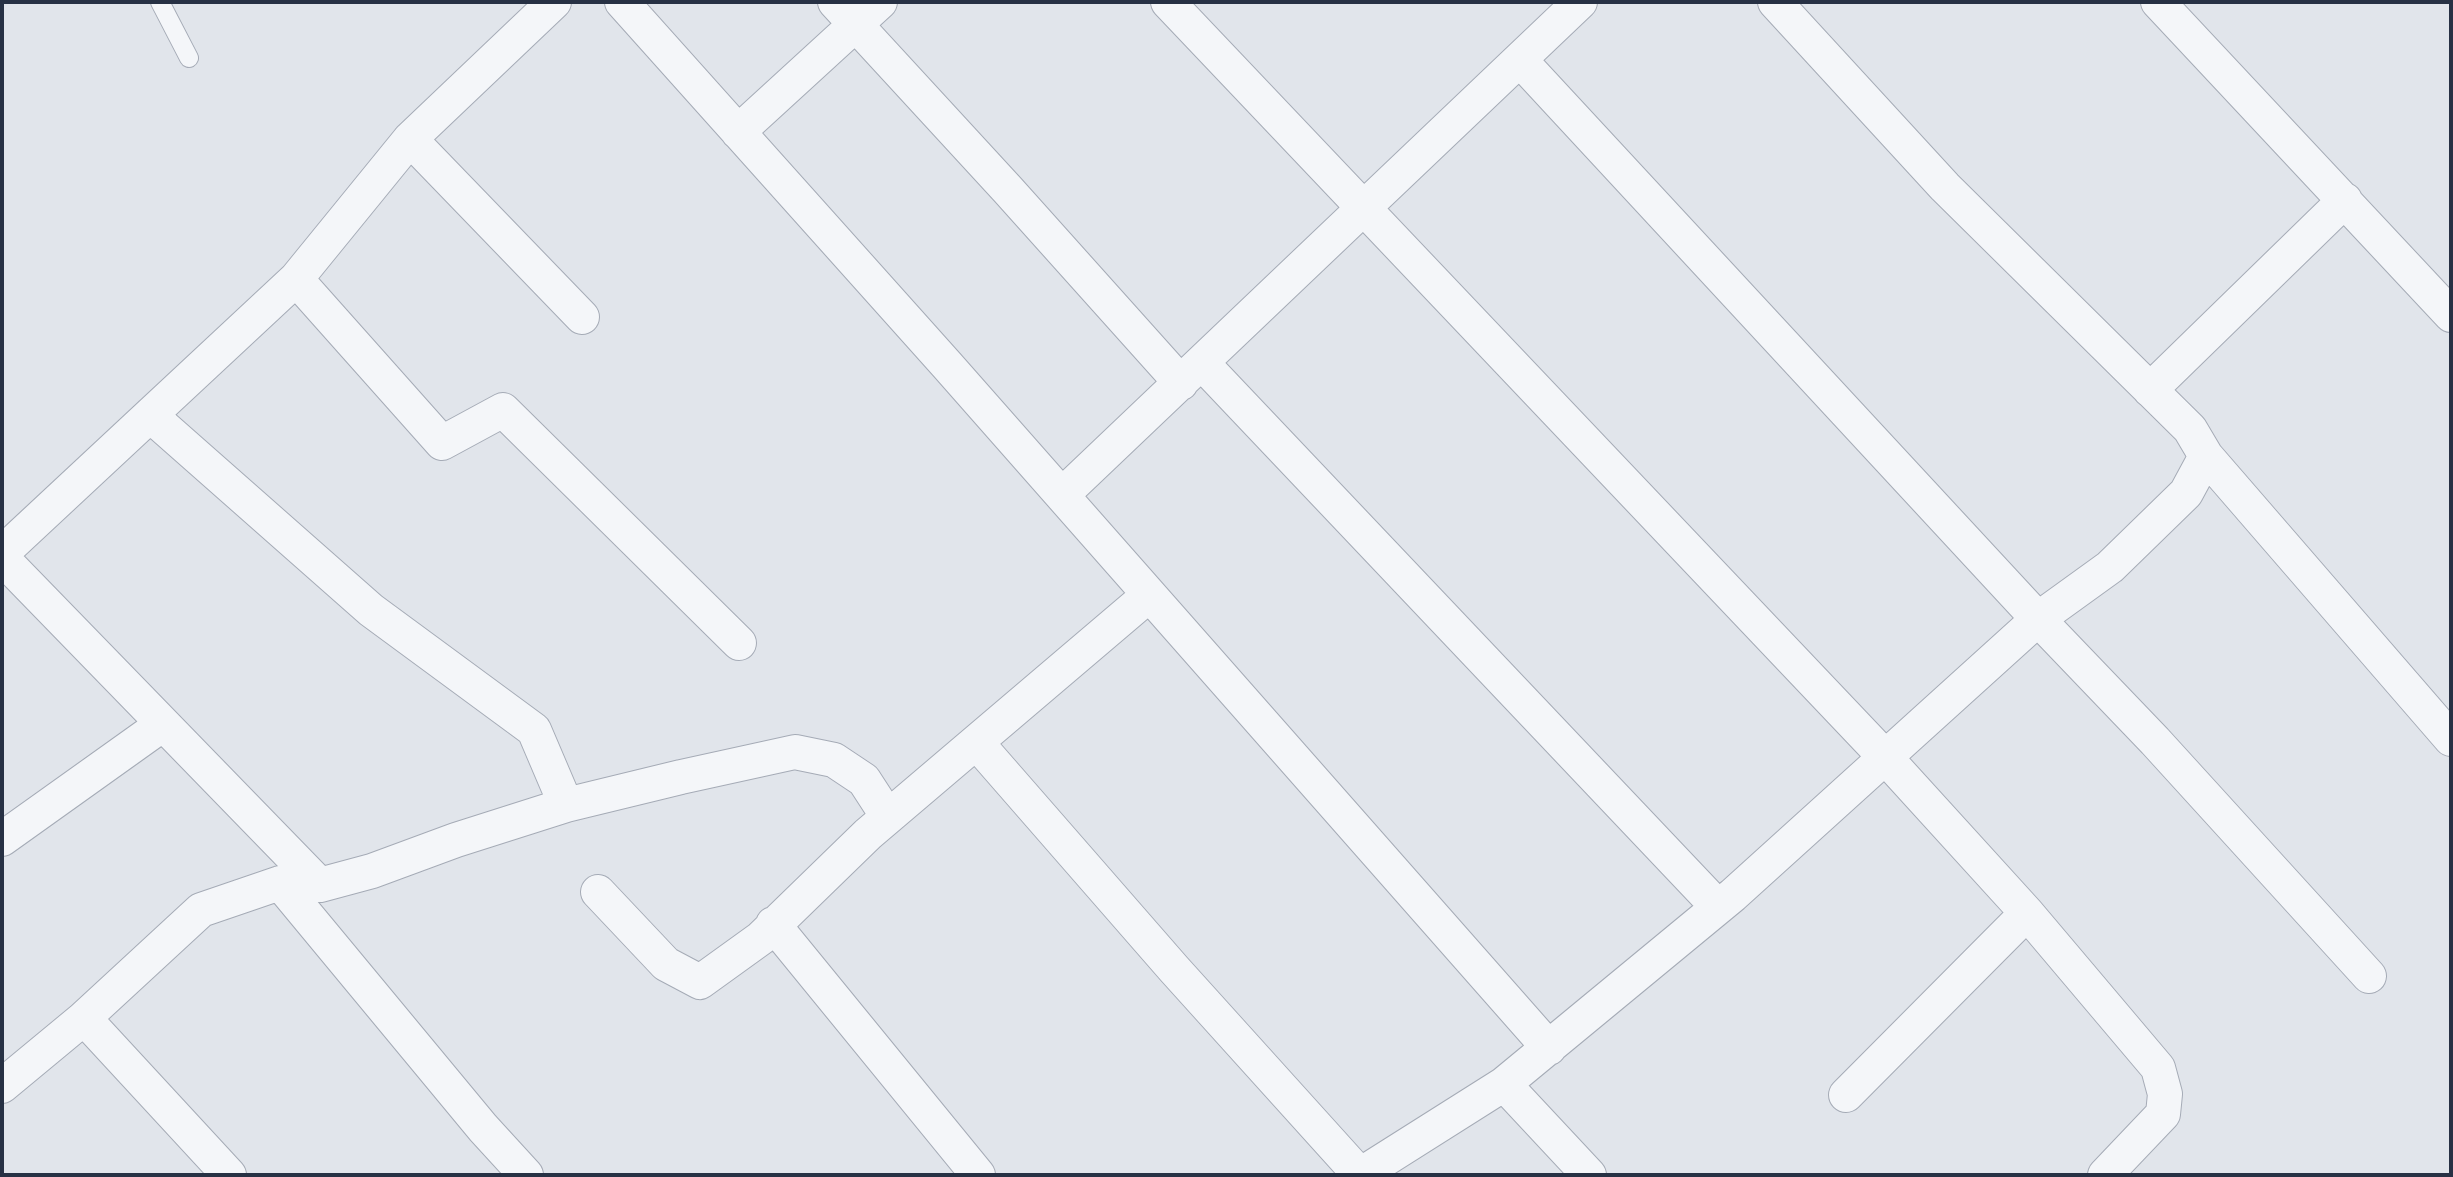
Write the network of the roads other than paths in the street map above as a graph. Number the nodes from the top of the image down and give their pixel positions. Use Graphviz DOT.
graph roads {
  1 [pos="160,2"];
  2 [pos="554,2"];
  3 [pos="622,2"];
  4 [pos="880,2"];
  5 [pos="1168,2"];
  6 [pos="1580,2"];
  7 [pos="1775,2"];
  8 [pos="2158,2"];
  9 [pos="845,14"];
  10 [pos="189,58"];
  11 [pos="1520,60"];
  12 [pos="738,132"];
  13 [pos="410,139"];
  14 [pos="2345,200"];
  15 [pos="1365,209"];
  16 [pos="296,279"];
  17 [pos="2451,315"];
  18 [pos="582,317"];
  19 [pos="1192,373"];
  20 [pos="2150,390"];
  21 [pos="150,415"];
  22 [pos="2206,456"];
  23 [pos="1062,495"];
  24 [pos="2,555"];
  25 [pos="1149,595"];
  26 [pos="2038,619"];
  27 [pos="739,643"];
  28 [pos="163,724"];
  29 [pos="2451,739"];
  30 [pos="976,742"];
  31 [pos="1885,757"];
  32 [pos="566,805"];
  33 [pos="888,817"];
  34 [pos="2,839"];
  35 [pos="280,883"];
  36 [pos="320,885"];
  37 [pos="598,892"];
  38 [pos="1718,907"];
  39 [pos="2027,913"];
  40 [pos="773,924"];
  41 [pos="2369,976"];
  42 [pos="84,1018"];
  43 [pos="1549,1048"];
  44 [pos="1504,1084"];
  45 [pos="2,1086"];
  46 [pos="1846,1095"];
  47 [pos="229,1175"];
  48 [pos="526,1175"];
  49 [pos="978,1175"];
  50 [pos="1360,1175"];
  51 [pos="1589,1175"];
  52 [pos="2105,1175"];
  1 -- 10 [label="lane"];
  2 -- 13 [label="street"];
  3 -- 12 [label="street"];
  4 -- 9 [label="street"];
  5 -- 15 [label="street"];
  6 -- 11 [label="street"];
  7 -- 20 [label="street"];
  8 -- 14 [label="street"];
  9 -- 12 [label="street"];
  9 -- 19 [label="street"];
  11 -- 15 [label="street"];
  11 -- 26 [label="street"];
  12 -- 23 [label="street"];
  13 -- 16 [label="street"];
  13 -- 18 [label="street"];
  14 -- 17 [label="street"];
  14 -- 20 [label="street"];
  15 -- 19 [label="street"];
  15 -- 31 [label="street"];
  16 -- 21 [label="street"];
  16 -- 27 [label="street"];
  19 -- 23 [label="street"];
  19 -- 38 [label="street"];
  20 -- 22 [label="street"];
  21 -- 24 [label="street"];
  21 -- 32 [label="street"];
  22 -- 26 [label="street"];
  22 -- 29 [label="street"];
  23 -- 25 [label="street"];
  24 -- 28 [label="street"];
  25 -- 30 [label="street"];
  25 -- 43 [label="street"];
  26 -- 31 [label="street"];
  26 -- 41 [label="street"];
  28 -- 34 [label="street"];
  28 -- 36 [label="street"];
  30 -- 33 [label="street"];
  30 -- 50 [label="street"];
  31 -- 38 [label="street"];
  31 -- 39 [label="street"];
  32 -- 33 [label="street"];
  32 -- 36 [label="street"];
  33 -- 40 [label="street"];
  35 -- 36 [label="street"];
  35 -- 42 [label="street"];
  35 -- 48 [label="street"];
  37 -- 40 [label="street"];
  38 -- 43 [label="street"];
  39 -- 46 [label="street"];
  39 -- 52 [label="street"];
  40 -- 49 [label="street"];
  42 -- 45 [label="street"];
  42 -- 47 [label="street"];
  43 -- 44 [label="street"];
  44 -- 50 [label="street"];
  44 -- 51 [label="street"];
}
